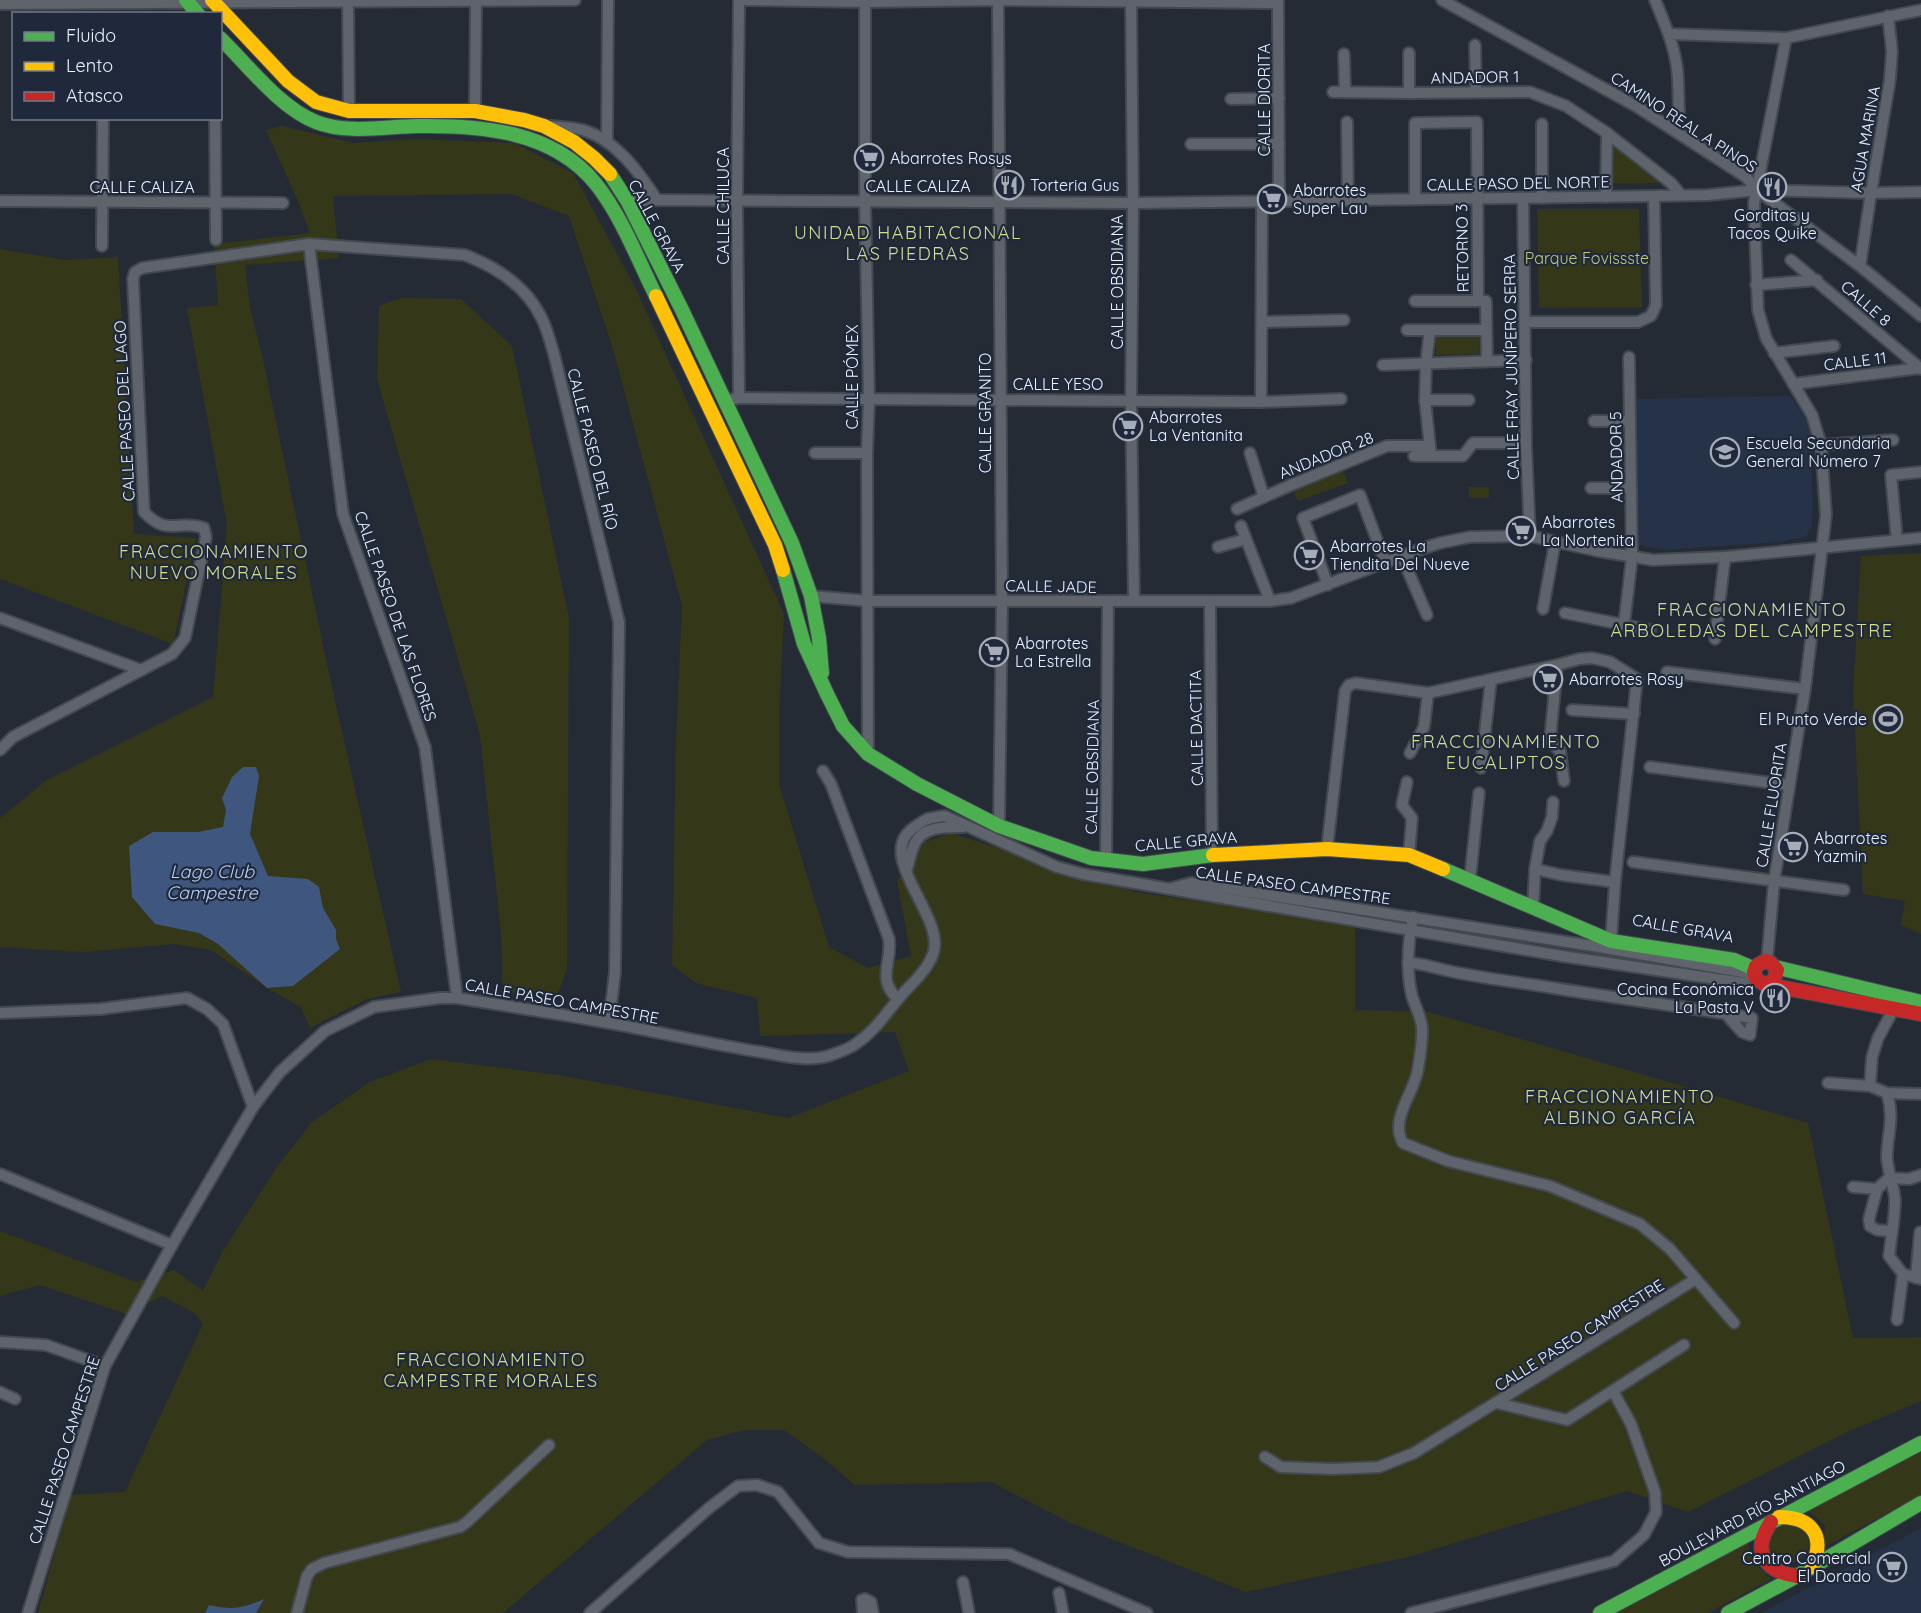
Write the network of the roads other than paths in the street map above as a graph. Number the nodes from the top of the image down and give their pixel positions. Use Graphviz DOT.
graph roads {
  1 [pos="476,0"];
  2 [pos="575,0"];
  3 [pos="608,0"];
  4 [pos="739,0"];
  5 [pos="746,0"];
  6 [pos="998,0"];
  7 [pos="1443,0"];
  8 [pos="1655,0"];
  9 [pos="213,1"];
  10 [pos="348,1"];
  11 [pos="865,1"];
  12 [pos="1131,1"];
  13 [pos="1278,1"];
  14 [pos="231,2"];
  15 [pos="0,4"];
  16 [pos="104,6"];
  17 [pos="190,6"];
  18 [pos="1921,10"];
  19 [pos="1887,16"];
  20 [pos="1669,34"];
  21 [pos="1786,38"];
  22 [pos="222,40"];
  23 [pos="1475,45"];
  24 [pos="1409,53"];
  25 [pos="1344,54"];
  26 [pos="1333,92"];
  27 [pos="1345,92"];
  28 [pos="1476,92"];
  29 [pos="1409,93"];
  30 [pos="1279,98"];
  31 [pos="1232,99"];
  32 [pos="349,111"];
  33 [pos="475,111"];
  34 [pos="1679,112"];
  35 [pos="103,120"];
  36 [pos="215,120"];
  37 [pos="1347,122"];
  38 [pos="1542,124"];
  39 [pos="544,126"];
  40 [pos="1607,133"];
  41 [pos="607,142"];
  42 [pos="1191,144"];
  43 [pos="1279,144"];
  44 [pos="1757,190"];
  45 [pos="1921,192"];
  46 [pos="1870,193"];
  47 [pos="1681,195"];
  48 [pos="1654,196"];
  49 [pos="1606,197"];
  50 [pos="1523,198"];
  51 [pos="1542,198"];
  52 [pos="1415,199"];
  53 [pos="1477,199"];
  54 [pos="657,200"];
  55 [pos="1348,200"];
  56 [pos="0,201"];
  57 [pos="737,201"];
  58 [pos="865,201"];
  59 [pos="1262,201"];
  60 [pos="1279,201"];
  61 [pos="103,202"];
  62 [pos="216,202"];
  63 [pos="628,202"];
  64 [pos="999,202"];
  65 [pos="283,203"];
  66 [pos="1133,203"];
  67 [pos="216,240"];
  68 [pos="309,244"];
  69 [pos="102,246"];
  70 [pos="1791,260"];
  71 [pos="1860,266"];
  72 [pos="135,272"];
  73 [pos="1817,280"];
  74 [pos="1756,285"];
  75 [pos="1415,301"];
  76 [pos="1478,301"];
  77 [pos="1921,316"];
  78 [pos="1344,320"];
  79 [pos="1263,322"];
  80 [pos="1525,322"];
  81 [pos="1407,330"];
  82 [pos="1430,330"];
  83 [pos="1486,330"];
  84 [pos="1834,346"];
  85 [pos="1774,353"];
  86 [pos="1629,357"];
  87 [pos="1526,360"];
  88 [pos="1487,361"];
  89 [pos="1426,363"];
  90 [pos="1383,365"];
  91 [pos="1920,369"];
  92 [pos="1793,384"];
  93 [pos="739,398"];
  94 [pos="869,399"];
  95 [pos="1000,399"];
  96 [pos="1341,399"];
  97 [pos="1131,400"];
  98 [pos="1425,400"];
  99 [pos="1469,400"];
  100 [pos="724,402"];
  101 [pos="1261,402"];
  102 [pos="1594,421"];
  103 [pos="1630,421"];
  104 [pos="1893,440"];
  105 [pos="1526,442"];
  106 [pos="1821,445"];
  107 [pos="1430,451"];
  108 [pos="815,453"];
  109 [pos="867,453"];
  110 [pos="1250,453"];
  111 [pos="1414,456"];
  112 [pos="1921,472"];
  113 [pos="1591,488"];
  114 [pos="1631,488"];
  115 [pos="1264,497"];
  116 [pos="1237,509"];
  117 [pos="1241,526"];
  118 [pos="1530,536"];
  119 [pos="1921,538"];
  120 [pos="1246,539"];
  121 [pos="1897,540"];
  122 [pos="1555,542"];
  123 [pos="1218,547"];
  124 [pos="1823,547"];
  125 [pos="1402,557"];
  126 [pos="1632,557"];
  127 [pos="1725,557"];
  128 [pos="1386,564"];
  129 [pos="1328,585"];
  130 [pos="811,596"];
  131 [pos="869,601"];
  132 [pos="1002,601"];
  133 [pos="1134,601"];
  134 [pos="1210,601"];
  135 [pos="1270,601"];
  136 [pos="1108,602"];
  137 [pos="1544,609"];
  138 [pos="1565,613"];
  139 [pos="1427,615"];
  140 [pos="0,618"];
  141 [pos="1624,625"];
  142 [pos="1650,630"];
  143 [pos="1715,639"];
  144 [pos="1557,665"];
  145 [pos="141,670"];
  146 [pos="1666,672"];
  147 [pos="1491,680"];
  148 [pos="824,686"];
  149 [pos="1805,689"];
  150 [pos="1428,693"];
  151 [pos="1572,710"];
  152 [pos="1634,714"];
  153 [pos="0,750"];
  154 [pos="1410,753"];
  155 [pos="868,754"];
  156 [pos="1650,767"];
  157 [pos="1481,768"];
  158 [pos="823,771"];
  159 [pos="1564,781"];
  160 [pos="1407,782"];
  161 [pos="1788,785"];
  162 [pos="1479,793"];
  163 [pos="1553,802"];
  164 [pos="999,826"];
  165 [pos="1326,849"];
  166 [pos="1212,855"];
  167 [pos="1409,855"];
  168 [pos="1106,861"];
  169 [pos="1633,862"];
  170 [pos="1535,869"];
  171 [pos="1470,879"];
  172 [pos="1615,882"];
  173 [pos="1774,882"];
  174 [pos="1844,890"];
  175 [pos="1533,908"];
  176 [pos="1354,914"];
  177 [pos="1413,917"];
  178 [pos="1475,927"];
  179 [pos="1410,930"];
  180 [pos="1473,940"];
  181 [pos="1610,940"];
  182 [pos="1577,944"];
  183 [pos="1575,958"];
  184 [pos="1408,963"];
  185 [pos="1617,964"];
  186 [pos="1762,971"];
  187 [pos="457,998"];
  188 [pos="898,999"];
  189 [pos="1921,1002"];
  190 [pos="1897,1003"];
  191 [pos="0,1013"];
  192 [pos="1726,1014"];
  193 [pos="1921,1014"];
  194 [pos="609,1023"];
  195 [pos="1828,1083"];
  196 [pos="1870,1086"];
  197 [pos="1887,1093"];
  198 [pos="1921,1094"];
  199 [pos="253,1107"];
  200 [pos="0,1174"];
  201 [pos="1921,1175"];
  202 [pos="1889,1178"];
  203 [pos="1853,1187"];
  204 [pos="1877,1189"];
  205 [pos="1891,1231"];
  206 [pos="1920,1232"];
  207 [pos="172,1245"];
  208 [pos="1903,1274"];
  209 [pos="1696,1279"];
  210 [pos="1918,1279"];
  211 [pos="1898,1320"];
  212 [pos="1734,1323"];
  213 [pos="0,1342"];
  214 [pos="1684,1345"];
  215 [pos="105,1365"];
  216 [pos="1613,1391"];
  217 [pos="0,1392"];
  218 [pos="15,1399"];
  219 [pos="1497,1402"];
  220 [pos="1921,1443"];
  221 [pos="549,1445"];
  222 [pos="1265,1457"];
  223 [pos="1921,1503"];
  224 [pos="1775,1519"];
  225 [pos="1812,1567"];
  226 [pos="1797,1576"];
  227 [pos="963,1582"];
  228 [pos="1059,1593"];
  229 [pos="28,1613"];
  230 [pos="297,1613"];
  231 [pos="590,1613"];
  232 [pos="863,1613"];
  233 [pos="873,1613"];
  234 [pos="969,1613"];
  235 [pos="1063,1613"];
  236 [pos="1147,1613"];
  237 [pos="1411,1613"];
  238 [pos="1600,1613"];
  239 [pos="1728,1613"];
  1 -- 2 [label="street"];
  1 -- 10 [label="street"];
  1 -- 33 [label="street"];
  3 -- 41 [label="street"];
  4 -- 57 [label="street, CALLE CHILUCA"];
  5 -- 11 [label="street"];
  6 -- 11 [label="street"];
  6 -- 12 [label="street"];
  6 -- 64 [label="street, CALLE GRANITO"];
  7 -- 44 [label="street, CAMINO REAL A PINOS"];
  8 -- 20 [label="street"];
  9 -- 14 [label="street"];
  9 -- 17 [label="street"];
  9 -- 32 [label="main road, CALLE GRAVA"];
  10 -- 14 [label="street"];
  10 -- 32 [label="street"];
  11 -- 58 [label="street, CALLE PÓMEX"];
  12 -- 13 [label="street"];
  12 -- 66 [label="street, CALLE OBSIDIANA"];
  13 -- 30 [label="street, CALLE DIORITA"];
  15 -- 16 [label="street"];
  16 -- 17 [label="street"];
  18 -- 19 [label="street"];
  19 -- 21 [label="street"];
  19 -- 46 [label="street, AGUA MARINA"];
  20 -- 21 [label="street"];
  20 -- 34 [label="street"];
  21 -- 44 [label="street, CALLE FLUORITA"];
  22 -- 148 [label="main road, CALLE GRAVA"];
  23 -- 28 [label="street"];
  24 -- 29 [label="street"];
  25 -- 27 [label="street"];
  26 -- 27 [label="street, ANDADOR 1"];
  27 -- 29 [label="street, ANDADOR 1"];
  28 -- 29 [label="street, ANDADOR 1"];
  28 -- 40 [label="street, ANDADOR 1"];
  30 -- 31 [label="street"];
  30 -- 43 [label="street, CALLE DIORITA"];
  32 -- 33 [label="main road, CALLE GRAVA"];
  33 -- 39 [label="main road, CALLE GRAVA"];
  35 -- 61 [label="street"];
  36 -- 62 [label="street"];
  37 -- 55 [label="street"];
  38 -- 51 [label="street"];
  39 -- 41 [label="street"];
  39 -- 63 [label="main road, CALLE GRAVA"];
  40 -- 47 [label="street, ANDADOR 1"];
  40 -- 49 [label="street"];
  41 -- 54 [label="street"];
  42 -- 43 [label="street"];
  43 -- 60 [label="street, CALLE DIORITA"];
  44 -- 46 [label="street, CALLE PASO DEL NORTE"];
  44 -- 47 [label="street, CALLE PASO DEL NORTE"];
  44 -- 71 [label="street, CAMINO REAL A PINOS"];
  44 -- 74 [label="street, CALLE FLUORITA"];
  45 -- 46 [label="street, CALLE PASO DEL NORTE"];
  46 -- 71 [label="street, AGUA MARINA"];
  47 -- 48 [label="street, CALLE PASO DEL NORTE"];
  48 -- 49 [label="street, CALLE PASO DEL NORTE"];
  48 -- 80 [label="street"];
  49 -- 51 [label="street, CALLE PASO DEL NORTE"];
  50 -- 51 [label="street, CALLE PASO DEL NORTE"];
  50 -- 53 [label="street, CALLE PASO DEL NORTE"];
  50 -- 80 [label="street, CALLE FRAY JUNÍPERO SERRA"];
  52 -- 53 [label="street, CALLE PASO DEL NORTE"];
  52 -- 53 [label="street, RETORNO 3"];
  52 -- 55 [label="street, CALLE PASO DEL NORTE"];
  53 -- 76 [label="street, RETORNO 3"];
  54 -- 57 [label="street, CALLE CALIZA"];
  54 -- 63 [label="street, CALLE CALIZA"];
  55 -- 60 [label="street, CALLE PASO DEL NORTE"];
  56 -- 61 [label="street, CALLE CALIZA"];
  57 -- 58 [label="street, CALLE CALIZA"];
  57 -- 93 [label="street, CALLE CHILUCA"];
  58 -- 64 [label="street, CALLE CALIZA"];
  58 -- 94 [label="street, CALLE PÓMEX"];
  59 -- 60 [label="street, CALLE CALIZA"];
  59 -- 66 [label="street, CALLE CALIZA"];
  59 -- 79 [label="street"];
  61 -- 62 [label="street, CALLE CALIZA"];
  61 -- 69 [label="street"];
  62 -- 65 [label="street, CALLE CALIZA"];
  62 -- 67 [label="street"];
  63 -- 100 [label="main road, CALLE GRAVA"];
  64 -- 66 [label="street, CALLE CALIZA"];
  64 -- 95 [label="street, CALLE GRANITO"];
  66 -- 97 [label="street, CALLE OBSIDIANA"];
  68 -- 72 [label="street, CALLE PASEO DEL RÍO"];
  68 -- 187 [label="street, CALLE PASEO DE LAS FLORES"];
  68 -- 194 [label="street, CALLE PASEO DEL RÍO"];
  70 -- 73 [label="street, CALLE 8"];
  71 -- 77 [label="street, CAMINO REAL A PINOS"];
  72 -- 145 [label="street, CALLE PASEO DEL LAGO"];
  73 -- 74 [label="street"];
  73 -- 91 [label="street, CALLE 8"];
  74 -- 85 [label="street, CALLE FLUORITA"];
  75 -- 76 [label="street"];
  76 -- 83 [label="street, RETORNO 3"];
  78 -- 79 [label="street"];
  79 -- 101 [label="street"];
  80 -- 87 [label="street, CALLE FRAY JUNÍPERO SERRA"];
  81 -- 82 [label="street"];
  82 -- 83 [label="street"];
  82 -- 89 [label="street"];
  83 -- 88 [label="street"];
  84 -- 85 [label="street"];
  85 -- 92 [label="street, CALLE FLUORITA"];
  86 -- 103 [label="street, ANDADOR 5"];
  87 -- 88 [label="street"];
  87 -- 105 [label="street, CALLE FRAY JUNÍPERO SERRA"];
  88 -- 89 [label="street"];
  89 -- 90 [label="street"];
  89 -- 98 [label="street"];
  91 -- 92 [label="street, CALLE 11"];
  92 -- 106 [label="street, CALLE FLUORITA"];
  93 -- 94 [label="street, CALLE YESO"];
  93 -- 100 [label="street"];
  94 -- 95 [label="street, CALLE YESO"];
  94 -- 109 [label="street, CALLE PÓMEX"];
  95 -- 97 [label="street, CALLE YESO"];
  95 -- 132 [label="street, CALLE GRANITO"];
  96 -- 101 [label="street, CALLE YESO"];
  97 -- 101 [label="street, CALLE YESO"];
  97 -- 133 [label="street, CALLE OBSIDIANA"];
  98 -- 99 [label="street"];
  98 -- 107 [label="street"];
  100 -- 130 [label="main road, CALLE GRAVA"];
  102 -- 103 [label="street"];
  103 -- 114 [label="street, ANDADOR 5"];
  104 -- 106 [label="street"];
  105 -- 107 [label="street, ANDADOR 28"];
  105 -- 118 [label="street, CALLE FRAY JUNÍPERO SERRA"];
  106 -- 124 [label="street, CALLE FLUORITA"];
  107 -- 111 [label="street, ANDADOR 28"];
  107 -- 115 [label="street, ANDADOR 28"];
  108 -- 109 [label="street"];
  109 -- 131 [label="street, CALLE PÓMEX"];
  110 -- 115 [label="street"];
  112 -- 121 [label="street"];
  113 -- 114 [label="street"];
  114 -- 126 [label="street, ANDADOR 5"];
  115 -- 116 [label="street, ANDADOR 28"];
  117 -- 120 [label="street"];
  118 -- 122 [label="street, CALLE JADE"];
  118 -- 125 [label="street, CALLE JADE"];
  119 -- 121 [label="street, CALLE JADE"];
  120 -- 123 [label="street"];
  120 -- 135 [label="street"];
  121 -- 124 [label="street, CALLE JADE"];
  122 -- 126 [label="street, CALLE JADE"];
  122 -- 137 [label="street"];
  124 -- 127 [label="street, CALLE JADE"];
  124 -- 149 [label="street, CALLE FLUORITA"];
  125 -- 128 [label="street, CALLE JADE"];
  125 -- 139 [label="street"];
  126 -- 127 [label="street, CALLE JADE"];
  126 -- 141 [label="street, ANDADOR 5"];
  127 -- 143 [label="street"];
  128 -- 129 [label="street, CALLE JADE"];
  128 -- 129 [label="street"];
  129 -- 135 [label="street, CALLE JADE"];
  130 -- 131 [label="street, CALLE JADE"];
  130 -- 148 [label="main road, CALLE GRAVA"];
  131 -- 132 [label="street, CALLE JADE"];
  131 -- 155 [label="street, CALLE PÓMEX"];
  132 -- 136 [label="street, CALLE JADE"];
  132 -- 164 [label="street, CALLE GRANITO"];
  133 -- 134 [label="street, CALLE JADE"];
  133 -- 136 [label="street, CALLE JADE"];
  134 -- 135 [label="street, CALLE JADE"];
  134 -- 166 [label="street, CALLE DACTITA"];
  136 -- 168 [label="street, CALLE OBSIDIANA"];
  138 -- 141 [label="street"];
  140 -- 145 [label="street"];
  141 -- 142 [label="street"];
  144 -- 147 [label="street"];
  144 -- 152 [label="street"];
  144 -- 159 [label="street"];
  145 -- 153 [label="street, CALLE PASEO DEL LAGO"];
  146 -- 149 [label="street"];
  147 -- 150 [label="street"];
  147 -- 157 [label="street"];
  148 -- 155 [label="main road, CALLE GRAVA"];
  149 -- 161 [label="street, CALLE FLUORITA"];
  150 -- 154 [label="street"];
  150 -- 165 [label="street"];
  151 -- 152 [label="street"];
  152 -- 172 [label="street"];
  155 -- 164 [label="main road, CALLE GRAVA"];
  156 -- 161 [label="street"];
  158 -- 188 [label="street"];
  160 -- 167 [label="street"];
  161 -- 173 [label="street, CALLE FLUORITA"];
  162 -- 171 [label="street"];
  163 -- 170 [label="street"];
  164 -- 168 [label="main road, CALLE GRAVA"];
  165 -- 166 [label="main road, CALLE GRAVA"];
  165 -- 167 [label="main road, CALLE GRAVA"];
  166 -- 168 [label="main road, CALLE GRAVA"];
  167 -- 171 [label="main road, CALLE GRAVA"];
  169 -- 173 [label="street"];
  170 -- 172 [label="street"];
  170 -- 175 [label="street"];
  171 -- 175 [label="main road, CALLE GRAVA"];
  172 -- 181 [label="street"];
  173 -- 174 [label="street"];
  173 -- 186 [label="street, CALLE FLUORITA"];
  175 -- 181 [label="main road, CALLE GRAVA"];
  176 -- 177 [label="street, CALLE PASEO CAMPESTRE"];
  176 -- 179 [label="street, CALLE PASEO CAMPESTRE"];
  176 -- 188 [label="street, CALLE PASEO CAMPESTRE"];
  177 -- 178 [label="street, CALLE PASEO CAMPESTRE"];
  177 -- 179 [label="street"];
  178 -- 180 [label="street"];
  178 -- 182 [label="street, CALLE PASEO CAMPESTRE"];
  179 -- 180 [label="street, CALLE PASEO CAMPESTRE"];
  179 -- 184 [label="street"];
  180 -- 183 [label="street, CALLE PASEO CAMPESTRE"];
  181 -- 182 [label="street, CALLE PASEO CAMPESTRE"];
  181 -- 185 [label="street"];
  181 -- 186 [label="main road, CALLE GRAVA"];
  182 -- 183 [label="street"];
  183 -- 185 [label="street, CALLE PASEO CAMPESTRE"];
  184 -- 192 [label="street"];
  184 -- 209 [label="street"];
  185 -- 186 [label="street, CALLE PASEO CAMPESTRE"];
  186 -- 190 [label="main road, CALLE GRAVA"];
  187 -- 194 [label="street, CALLE PASEO CAMPESTRE"];
  187 -- 199 [label="street, CALLE PASEO CAMPESTRE"];
  188 -- 194 [label="street, CALLE PASEO CAMPESTRE"];
  189 -- 190 [label="main road"];
  190 -- 193 [label="main road"];
  190 -- 196 [label="street"];
  191 -- 199 [label="street"];
  192 -- 192 [label="street"];
  195 -- 196 [label="street"];
  196 -- 197 [label="street"];
  197 -- 198 [label="street"];
  197 -- 202 [label="street"];
  199 -- 207 [label="street, CALLE PASEO CAMPESTRE"];
  200 -- 207 [label="street"];
  201 -- 202 [label="street"];
  202 -- 204 [label="street"];
  202 -- 205 [label="street"];
  203 -- 204 [label="street"];
  204 -- 205 [label="street"];
  205 -- 208 [label="street"];
  206 -- 210 [label="street"];
  207 -- 215 [label="street, CALLE PASEO CAMPESTRE"];
  208 -- 210 [label="street"];
  208 -- 211 [label="street"];
  209 -- 212 [label="street"];
  209 -- 219 [label="street, CALLE PASEO CAMPESTRE"];
  213 -- 215 [label="street"];
  214 -- 216 [label="street, CALLE PASEO CAMPESTRE"];
  215 -- 229 [label="street, CALLE PASEO CAMPESTRE"];
  216 -- 219 [label="street, CALLE PASEO CAMPESTRE"];
  216 -- 237 [label="street"];
  217 -- 218 [label="street"];
  219 -- 222 [label="street"];
  220 -- 224 [label="main road, BOULEVARD RÍO SANTIAGO"];
  221 -- 230 [label="street"];
  223 -- 225 [label="main road"];
  224 -- 225 [label="main road"];
  224 -- 226 [label="main road"];
  224 -- 238 [label="main road, BOULEVARD RÍO SANTIAGO"];
  225 -- 226 [label="main road"];
  226 -- 239 [label="main road"];
  227 -- 234 [label="street"];
  228 -- 235 [label="street"];
  231 -- 236 [label="street"];
  232 -- 233 [label="street"];
}
